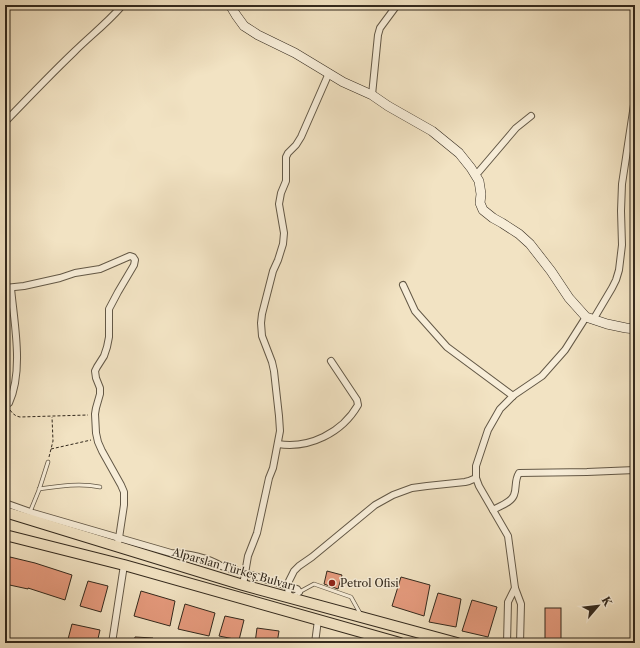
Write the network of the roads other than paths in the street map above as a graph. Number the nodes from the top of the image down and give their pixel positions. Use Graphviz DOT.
graph roads {
  1 [pos="121,5"];
  2 [pos="230,5"];
  3 [pos="397,5"];
  4 [pos="329,73"];
  5 [pos="372,95"];
  6 [pos="635,98"];
  7 [pos="531,116"];
  8 [pos="5,122"];
  9 [pos="476,175"];
  10 [pos="402,285"];
  11 [pos="8,288"];
  12 [pos="589,318"];
  13 [pos="635,329"];
  14 [pos="331,361"];
  15 [pos="513,396"];
  16 [pos="7,404"];
  17 [pos="278,444"];
  18 [pos="48,462"];
  19 [pos="635,470"];
  20 [pos="476,478"];
  21 [pos="100,487"];
  22 [pos="39,488"];
  23 [pos="5,503"];
  24 [pos="492,510"];
  25 [pos="5,512"];
  26 [pos="30,512"];
  27 [pos="5,535"];
  28 [pos="118,542"];
  29 [pos="124,565"];
  30 [pos="245,574"];
  31 [pos="243,585"];
  32 [pos="289,586"];
  33 [pos="515,588"];
  34 [pos="299,592"];
  35 [pos="289,598"];
  36 [pos="362,618"];
  37 [pos="318,620"];
  38 [pos="112,643"];
  39 [pos="315,643"];
  40 [pos="400,643"];
  41 [pos="457,643"];
  42 [pos="506,643"];
  43 [pos="520,643"];
  1 -- 8 [label="street"];
  2 -- 4 [label="street"];
  3 -- 5 [label="street"];
  4 -- 5 [label="street"];
  4 -- 17 [label="street"];
  5 -- 9 [label="street"];
  6 -- 12 [label="street"];
  7 -- 9 [label="street"];
  9 -- 12 [label="street"];
  10 -- 15 [label="street"];
  11 -- 16 [label="street"];
  11 -- 28 [label="street"];
  12 -- 13 [label="street"];
  12 -- 15 [label="street"];
  14 -- 17 [label="street"];
  15 -- 20 [label="street"];
  17 -- 30 [label="street"];
  18 -- 22 [label="lane"];
  19 -- 24 [label="street"];
  20 -- 24 [label="street"];
  20 -- 32 [label="street"];
  21 -- 22 [label="lane"];
  22 -- 26 [label="lane"];
  23 -- 26 [label="street"];
  24 -- 33 [label="street"];
  25 -- 28 [label="main road, Alparslan Türkeş Bulvarı"];
  26 -- 28 [label="street"];
  27 -- 29 [label="main road"];
  28 -- 30 [label="street"];
  28 -- 31 [label="main road, Alparslan Türkeş Bulvarı"];
  29 -- 37 [label="main road"];
  29 -- 38 [label="street"];
  30 -- 31 [label="street"];
  30 -- 32 [label="street"];
  31 -- 35 [label="main road, Alparslan Türkeş Bulvarı"];
  32 -- 34 [label="street"];
  32 -- 35 [label="street"];
  33 -- 42 [label="street"];
  33 -- 43 [label="street"];
  34 -- 35 [label="lane"];
  34 -- 36 [label="lane"];
  35 -- 36 [label="main road, Alparslan Türkeş Bulvarı"];
  36 -- 41 [label="main road, Alparslan Türkeş Bulvarı"];
  37 -- 39 [label="street"];
  37 -- 40 [label="main road"];
}
